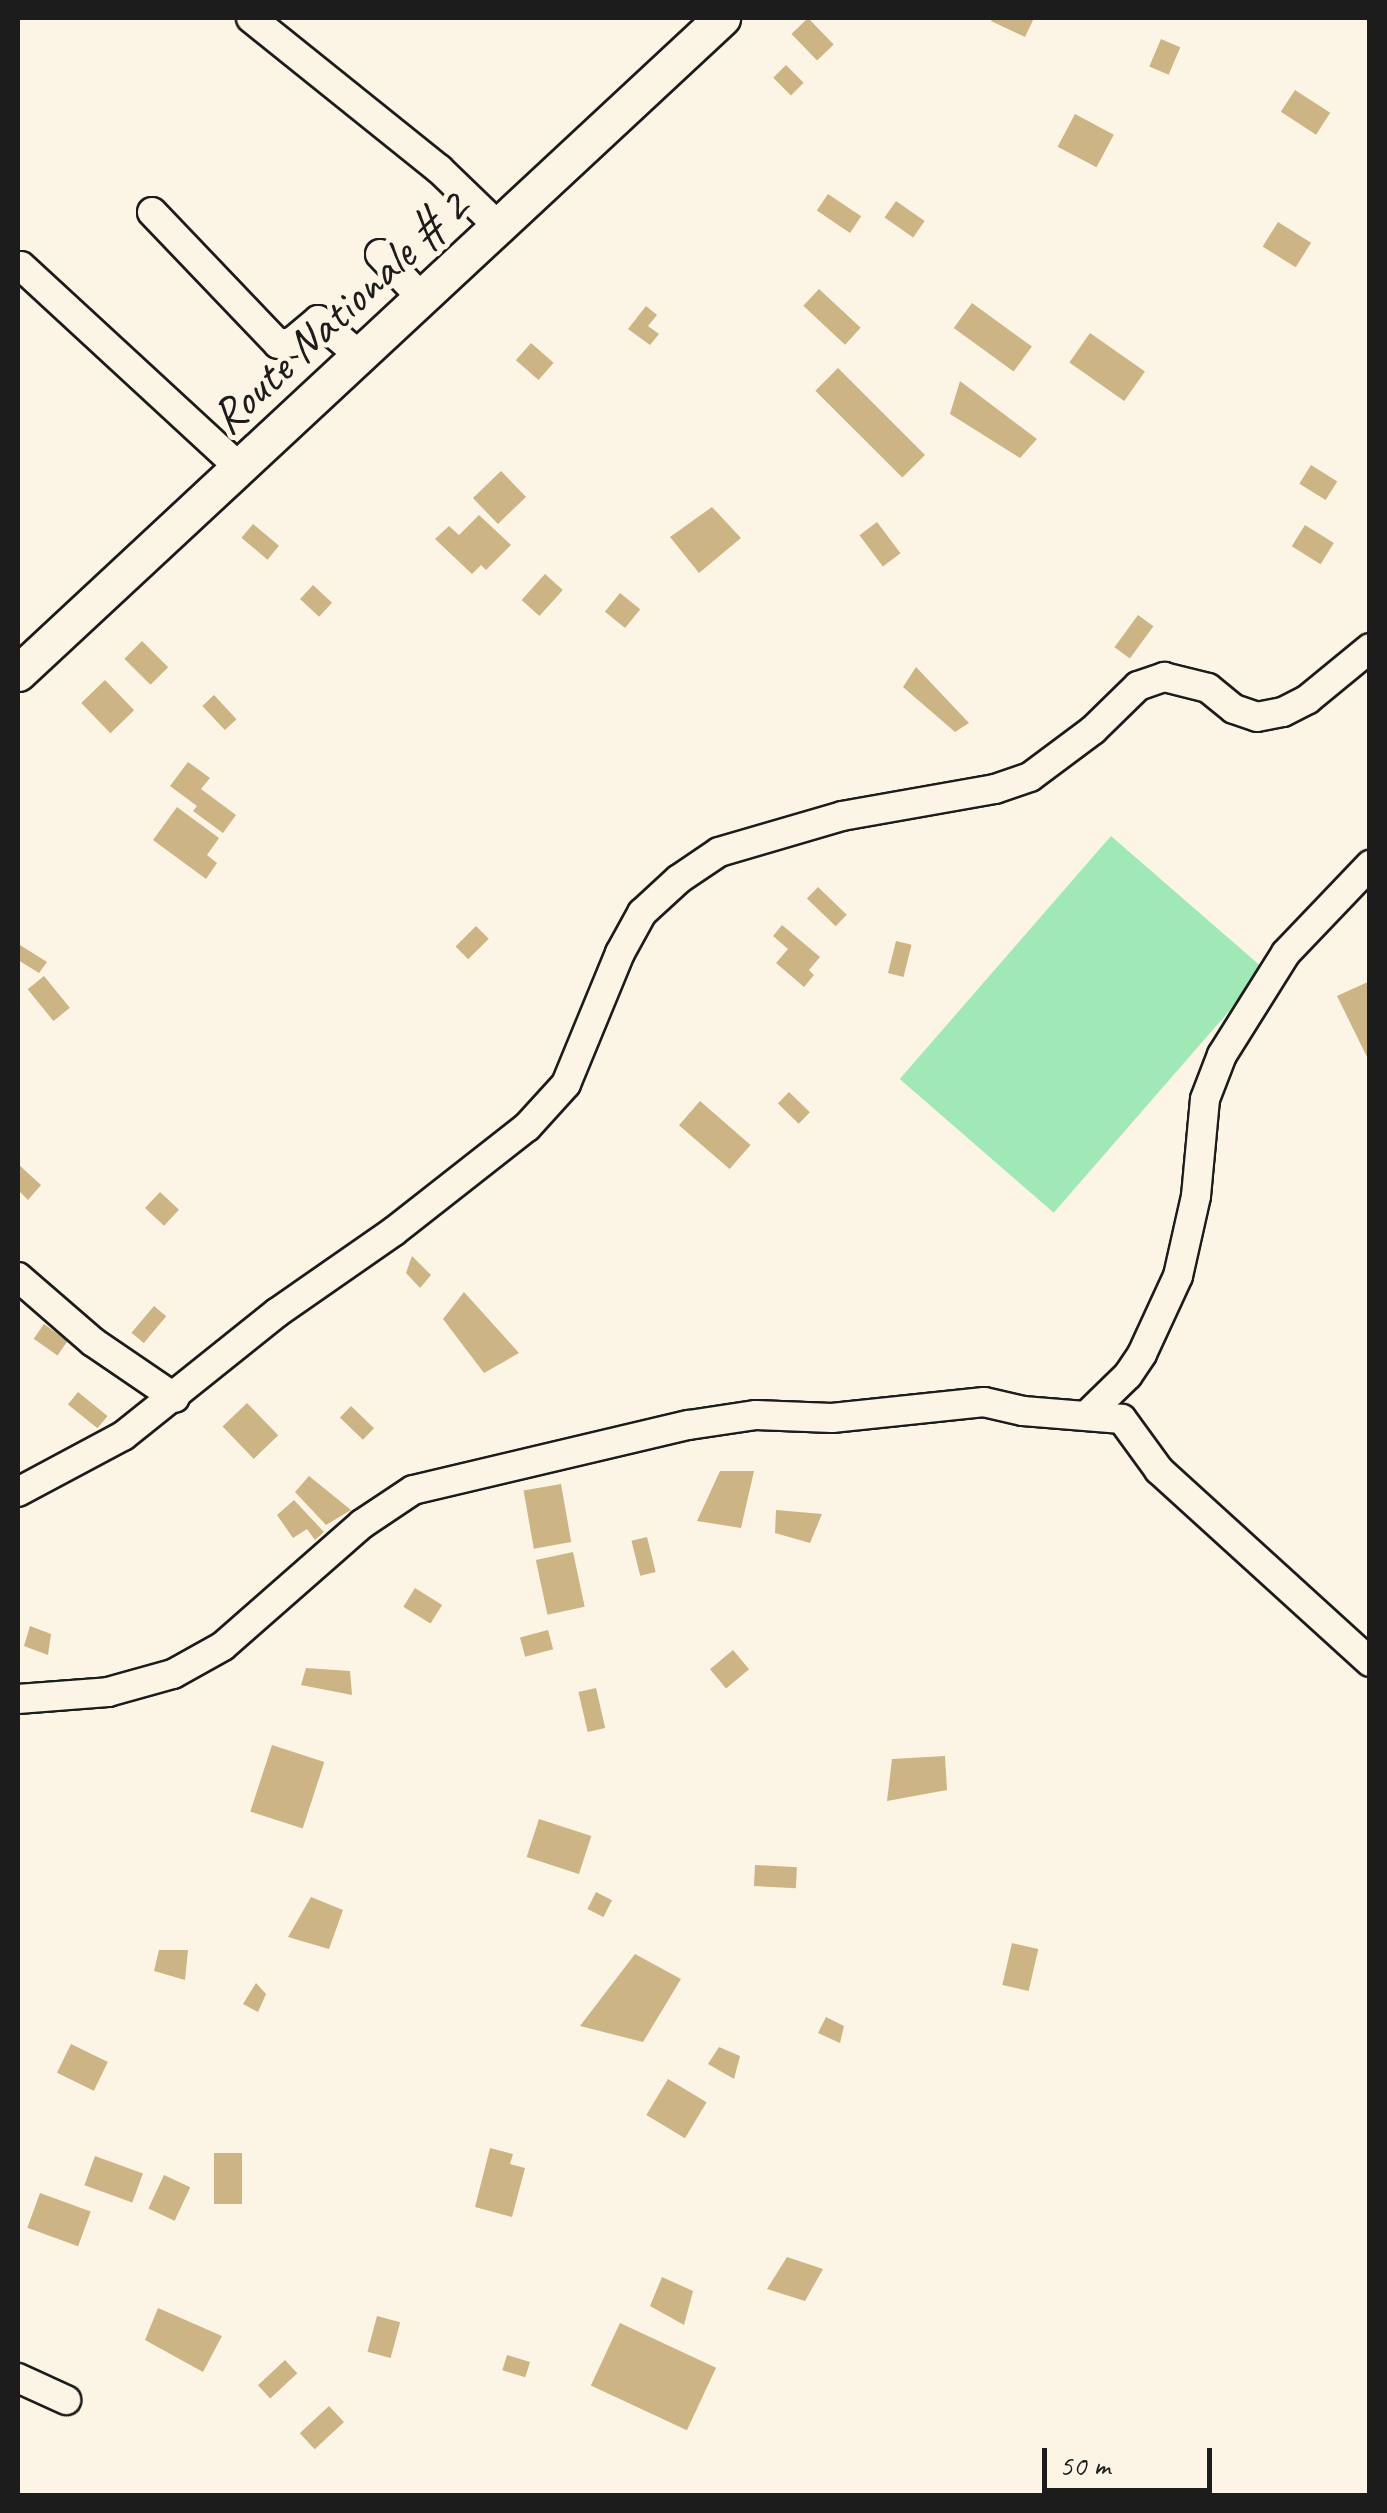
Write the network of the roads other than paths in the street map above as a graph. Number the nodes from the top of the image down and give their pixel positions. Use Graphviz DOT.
graph roads {
  1 [pos="251,18"];
  2 [pos="722,18"];
  3 [pos="152,212"];
  4 [pos="499,228"];
  5 [pos="380,254"];
  6 [pos="21,266"];
  7 [pos="422,298"];
  8 [pos="360,355"];
  9 [pos="240,468"];
  10 [pos="1370,648"];
  11 [pos="18,673"];
  12 [pos="1370,865"];
  13 [pos="18,1277"];
  14 [pos="175,1398"];
  15 [pos="1087,1415"];
  16 [pos="18,1492"];
  17 [pos="1370,1662"];
  18 [pos="18,1700"];
  19 [pos="18,2378"];
  20 [pos="66,2400"];
  1 -- 4 [label="street"];
  2 -- 4 [label="main road, Route Nationale # 2"];
  3 -- 8 [label="street"];
  4 -- 7 [label="main road, Route Nationale # 2"];
  5 -- 7 [label="street"];
  6 -- 9 [label="street"];
  7 -- 8 [label="main road, Route Nationale # 2"];
  8 -- 9 [label="main road, Route Nationale # 2"];
  9 -- 11 [label="main road, Route Nationale # 2"];
  10 -- 14 [label="street"];
  12 -- 15 [label="street"];
  13 -- 14 [label="street"];
  14 -- 16 [label="street"];
  15 -- 17 [label="street"];
  15 -- 18 [label="street"];
  19 -- 20 [label="street"];
}
